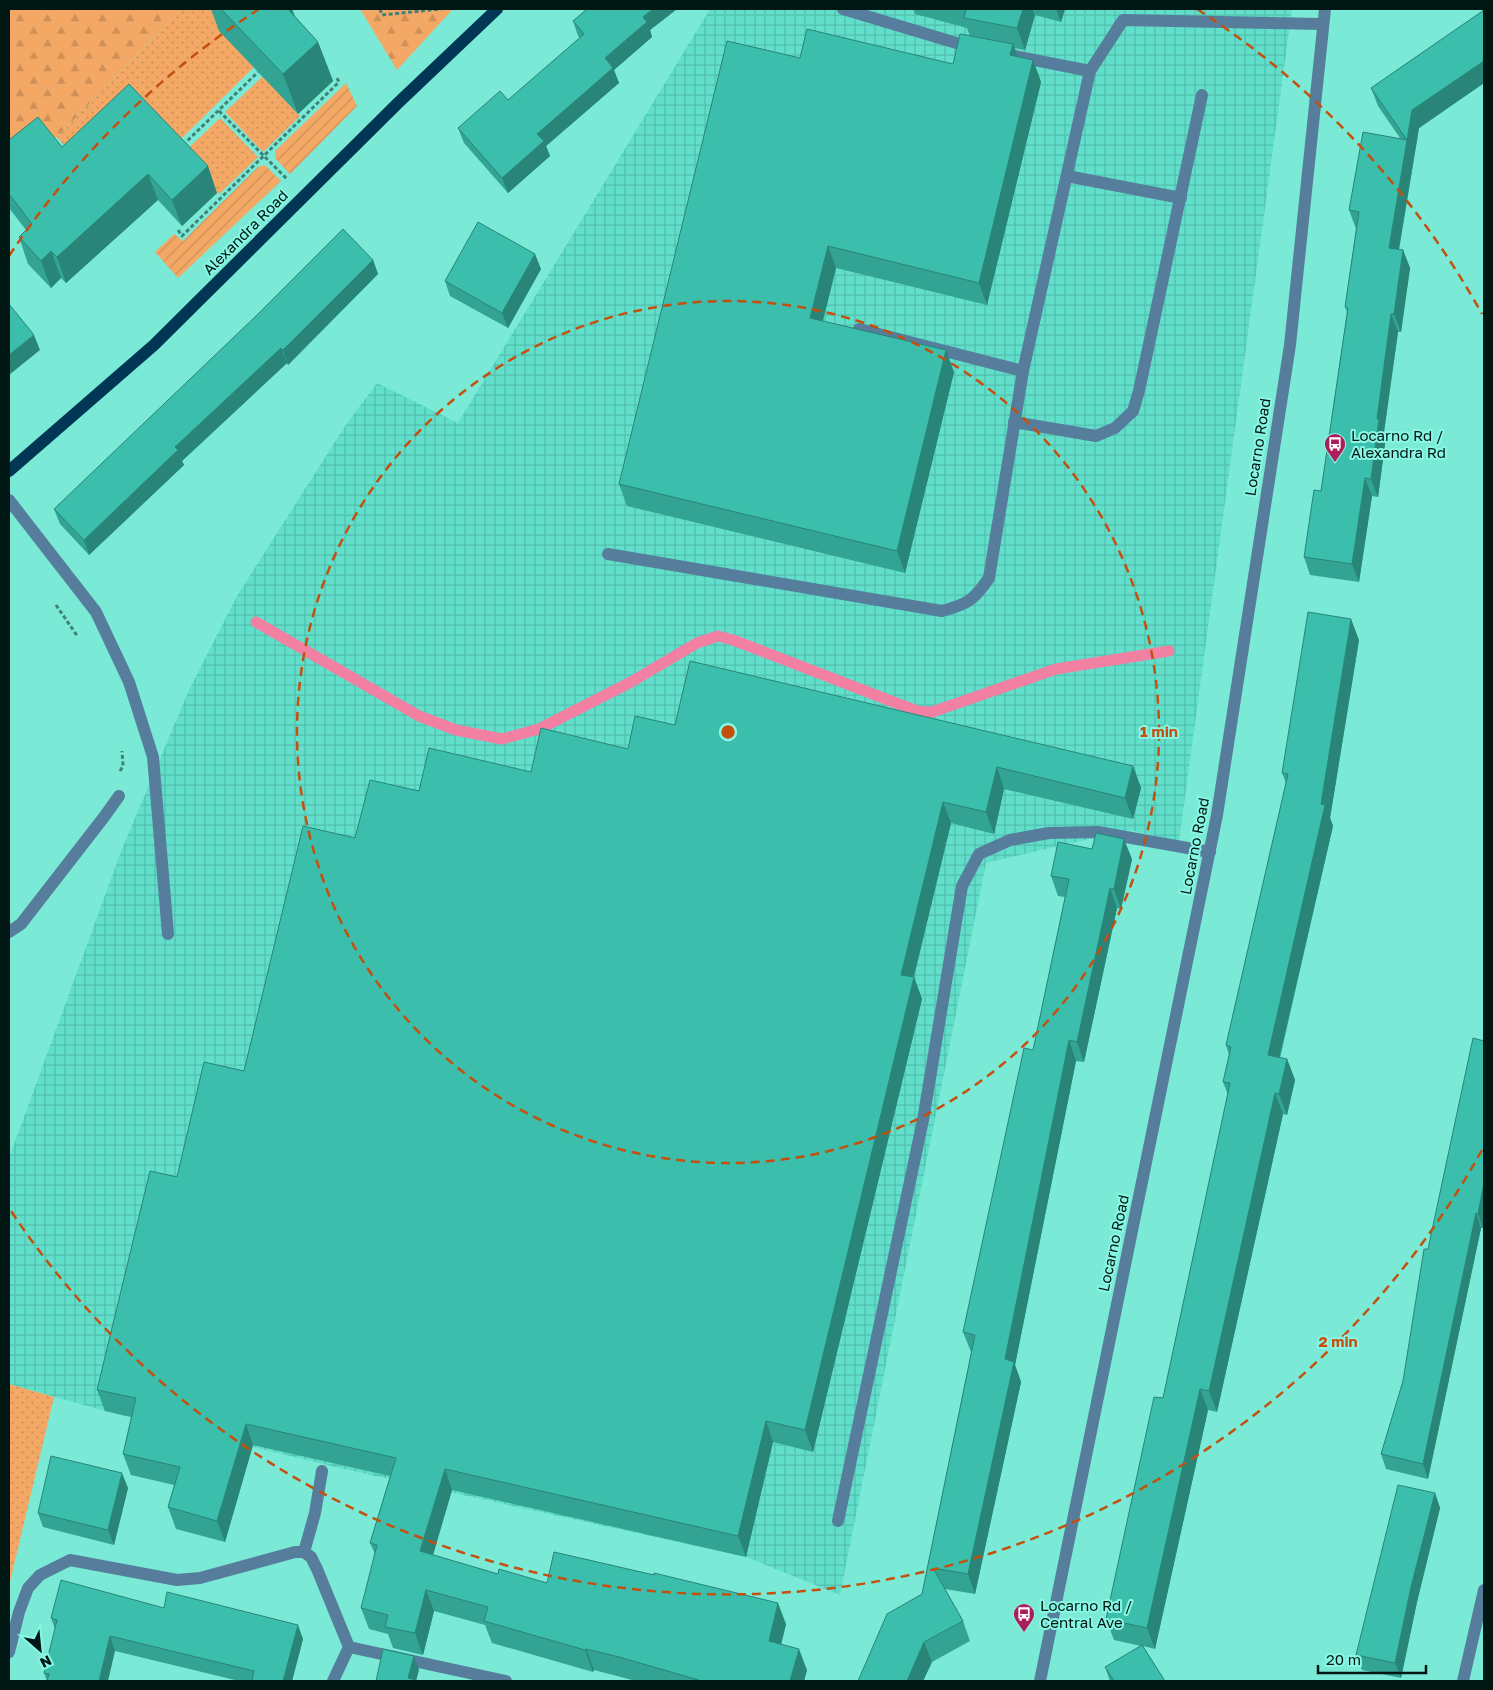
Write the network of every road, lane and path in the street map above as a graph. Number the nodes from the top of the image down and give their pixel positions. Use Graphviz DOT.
graph roads {
  1 [pos="380,9"];
  2 [pos="441,9"];
  3 [pos="497,9"];
  4 [pos="843,9"];
  5 [pos="1325,9"];
  6 [pos="1123,15"];
  7 [pos="1322,24"];
  8 [pos="1090,71"];
  9 [pos="258,72"];
  10 [pos="336,76"];
  11 [pos="1202,96"];
  12 [pos="219,111"];
  13 [pos="177,151"];
  14 [pos="264,156"];
  15 [pos="1067,176"];
  16 [pos="304,196"];
  17 [pos="1181,198"];
  18 [pos="178,230"];
  19 [pos="859,328"];
  20 [pos="1023,371"];
  21 [pos="1014,422"];
  22 [pos="9,471"];
  23 [pos="9,500"];
  24 [pos="608,554"];
  25 [pos="53,601"];
  26 [pos="80,641"];
  27 [pos="122,746"];
  28 [pos="116,800"];
  29 [pos="1210,852"];
  30 [pos="9,932"];
  31 [pos="168,934"];
  32 [pos="322,1471"];
  33 [pos="838,1521"];
  34 [pos="304,1552"];
  35 [pos="1484,1590"];
  36 [pos="349,1647"];
  37 [pos="9,1652"];
  38 [pos="334,1681"];
  39 [pos="506,1681"];
  40 [pos="1040,1681"];
  41 [pos="1463,1681"];
  1 -- 2 [label="path"];
  3 -- 16 [label="main road, Alexandra Road"];
  4 -- 8 [label="street"];
  5 -- 7 [label="street, Locarno Road"];
  6 -- 7 [label="street"];
  6 -- 8 [label="street"];
  7 -- 29 [label="street, Locarno Road"];
  8 -- 15 [label="street"];
  9 -- 12 [label="path"];
  10 -- 14 [label="path"];
  11 -- 17 [label="street"];
  12 -- 13 [label="path"];
  12 -- 14 [label="path"];
  14 -- 16 [label="path"];
  14 -- 18 [label="path"];
  15 -- 17 [label="street"];
  15 -- 20 [label="street"];
  16 -- 22 [label="main road, Alexandra Road"];
  17 -- 21 [label="street"];
  19 -- 20 [label="street"];
  20 -- 21 [label="street"];
  21 -- 24 [label="street"];
  23 -- 31 [label="street"];
  25 -- 26 [label="path"];
  27 -- 28 [label="path"];
  28 -- 30 [label="street"];
  29 -- 33 [label="street"];
  29 -- 40 [label="street, Locarno Road"];
  32 -- 34 [label="street"];
  34 -- 36 [label="street"];
  34 -- 37 [label="street"];
  35 -- 41 [label="street"];
  36 -- 38 [label="street"];
  36 -- 39 [label="street"];
}
